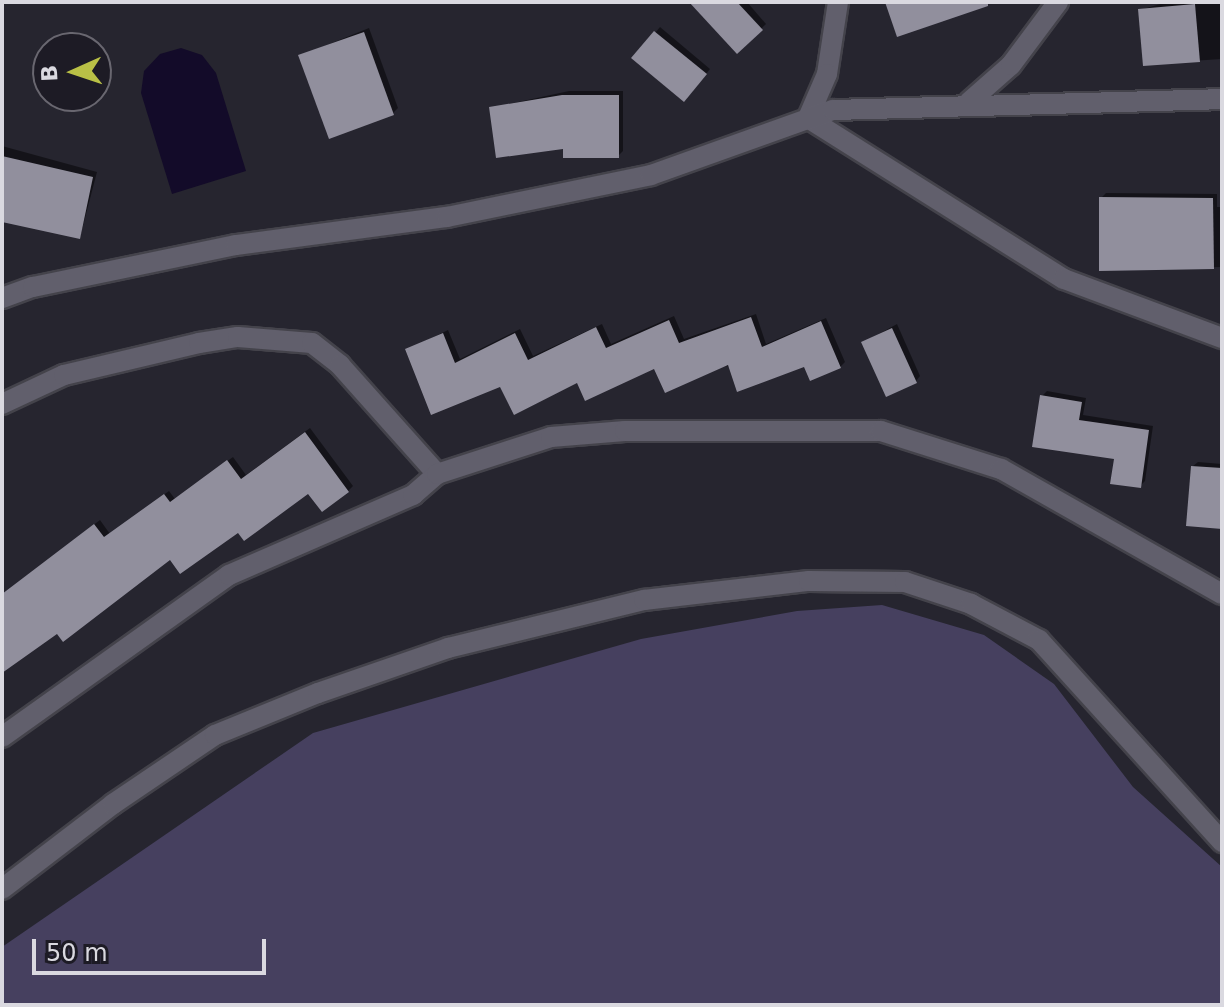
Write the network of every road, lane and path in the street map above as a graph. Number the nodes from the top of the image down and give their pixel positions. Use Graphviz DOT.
graph roads {
  1 [pos="838,2"];
  2 [pos="1058,2"];
  3 [pos="1222,99"];
  4 [pos="969,102"];
  5 [pos="808,118"];
  6 [pos="2,298"];
  7 [pos="1222,338"];
  8 [pos="2,404"];
  9 [pos="437,474"];
  10 [pos="1222,594"];
  11 [pos="2,737"];
  12 [pos="1222,842"];
  13 [pos="2,889"];
  1 -- 5 [label="street"];
  2 -- 4 [label="street"];
  3 -- 4 [label="street"];
  4 -- 5 [label="street"];
  5 -- 6 [label="street"];
  5 -- 7 [label="street"];
  8 -- 9 [label="street"];
  9 -- 10 [label="street"];
  9 -- 11 [label="street"];
  12 -- 13 [label="street"];
}
